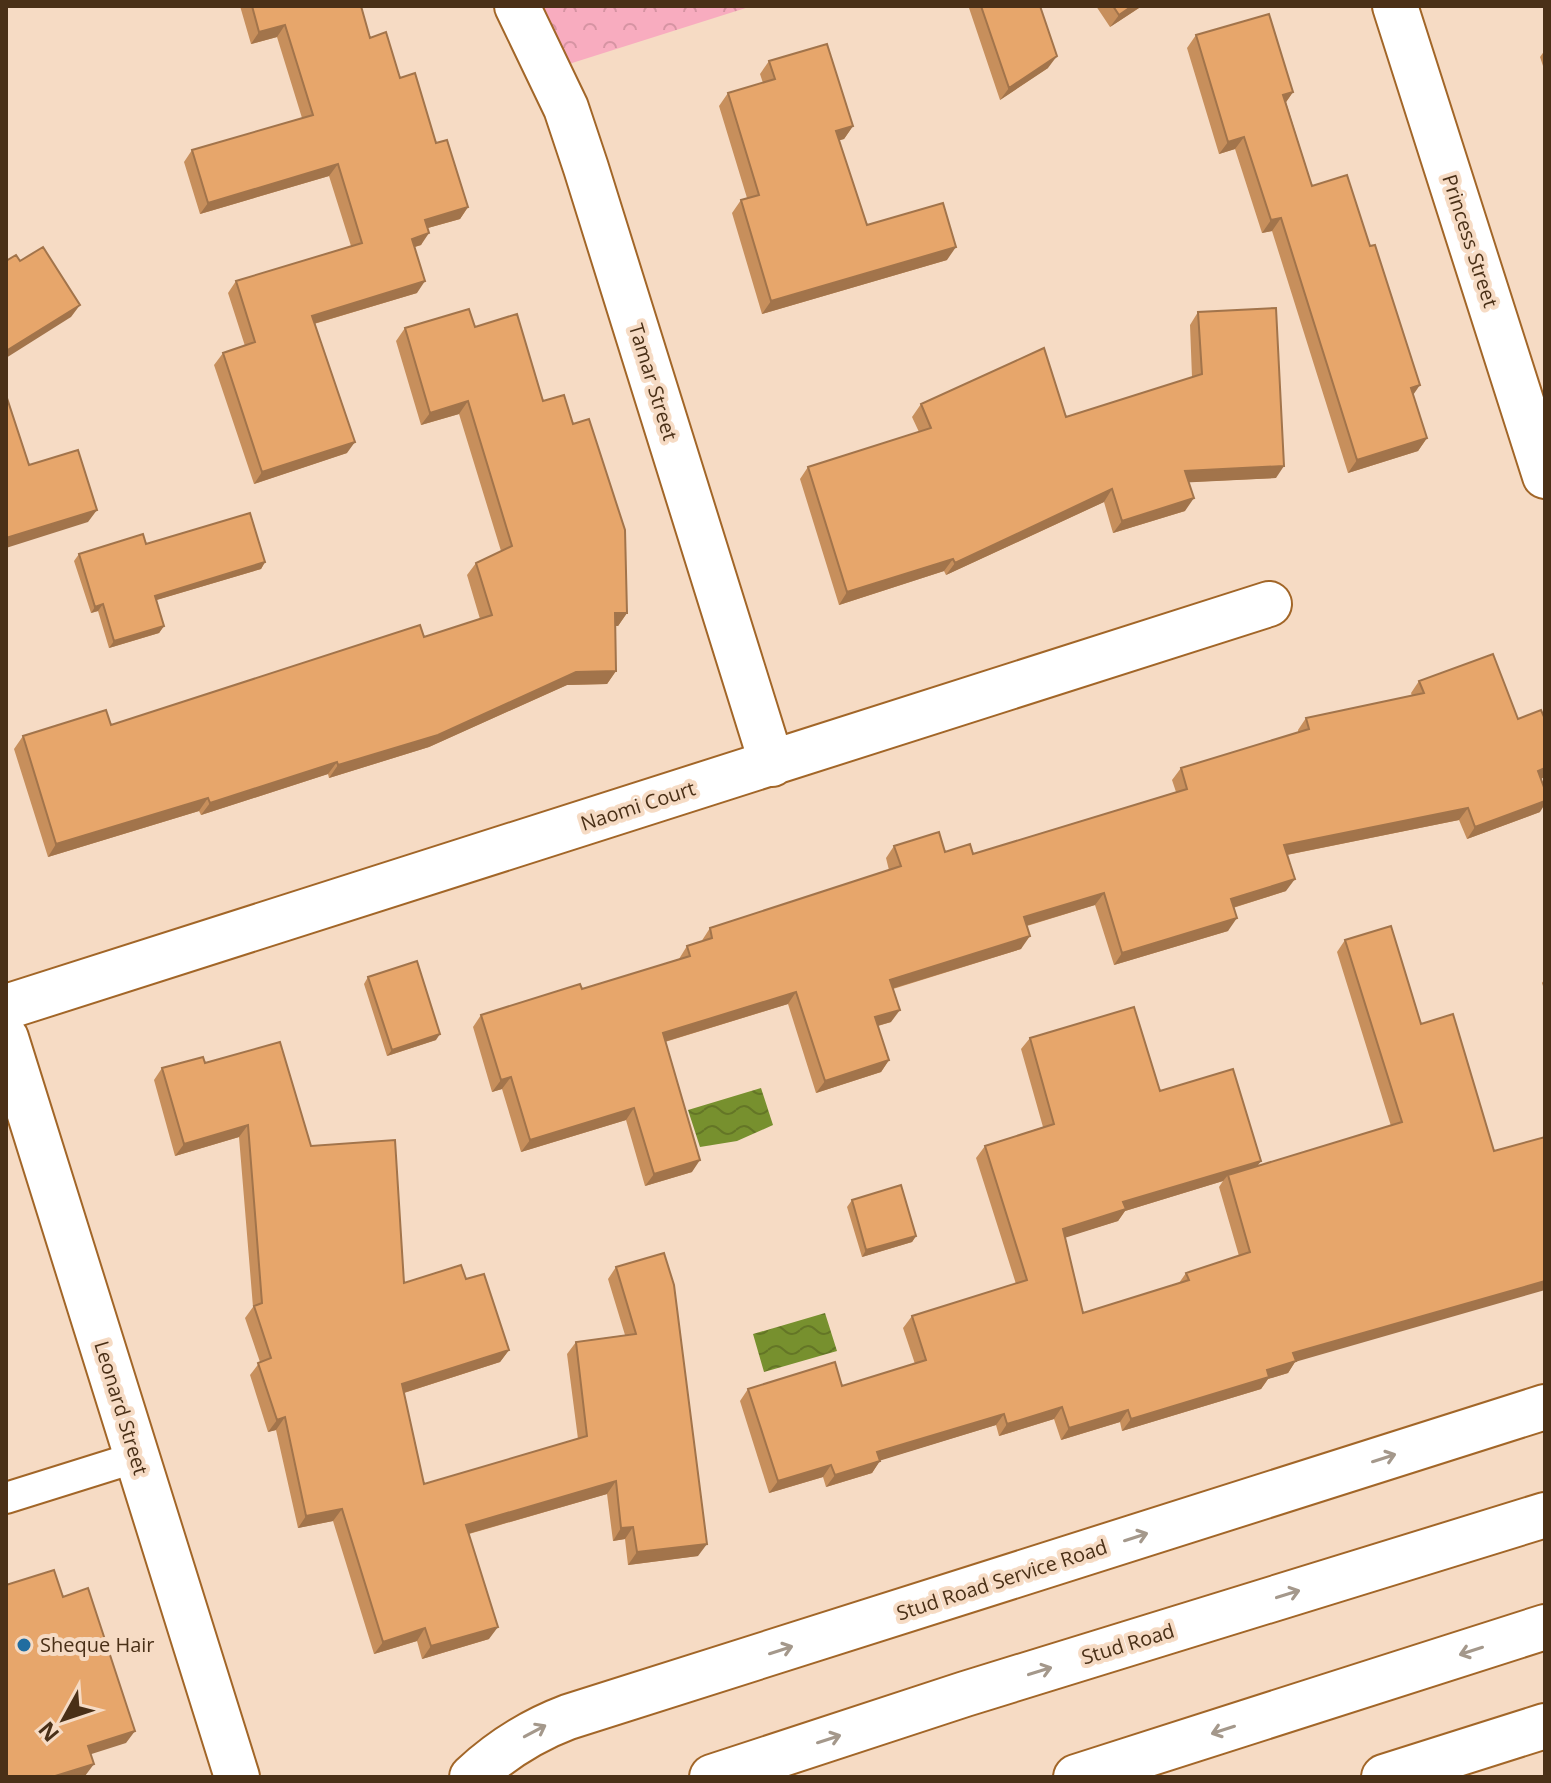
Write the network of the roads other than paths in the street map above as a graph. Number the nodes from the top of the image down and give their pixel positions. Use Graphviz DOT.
graph roads {
  1 [pos="517,6"];
  2 [pos="1395,6"];
  3 [pos="1545,476"];
  4 [pos="1269,604"];
  5 [pos="772,764"];
  6 [pos="6,1007"];
  7 [pos="6,1038"];
  8 [pos="1545,1407"];
  9 [pos="137,1457"];
  10 [pos="6,1498"];
  11 [pos="1545,1515"];
  12 [pos="1545,1627"];
  13 [pos="1545,1726"];
  14 [pos="237,1777"];
  15 [pos="472,1777"];
  16 [pos="712,1777"];
  17 [pos="1076,1777"];
  18 [pos="1384,1777"];
  1 -- 5 [label="street, Tamar Street"];
  2 -- 3 [label="street, Princess Street"];
  4 -- 5 [label="street, Naomi Court"];
  5 -- 6 [label="street, Naomi Court"];
  7 -- 9 [label="street, Leonard Street"];
  15 -- 8 [label="street, Stud Road Service Road, one-way"];
  9 -- 10 [label="lane"];
  9 -- 14 [label="street, Leonard Street"];
  16 -- 11 [label="street, Stud Road, one-way"];
  12 -- 17 [label="street, one-way"];
  13 -- 18 [label="street"];
}
